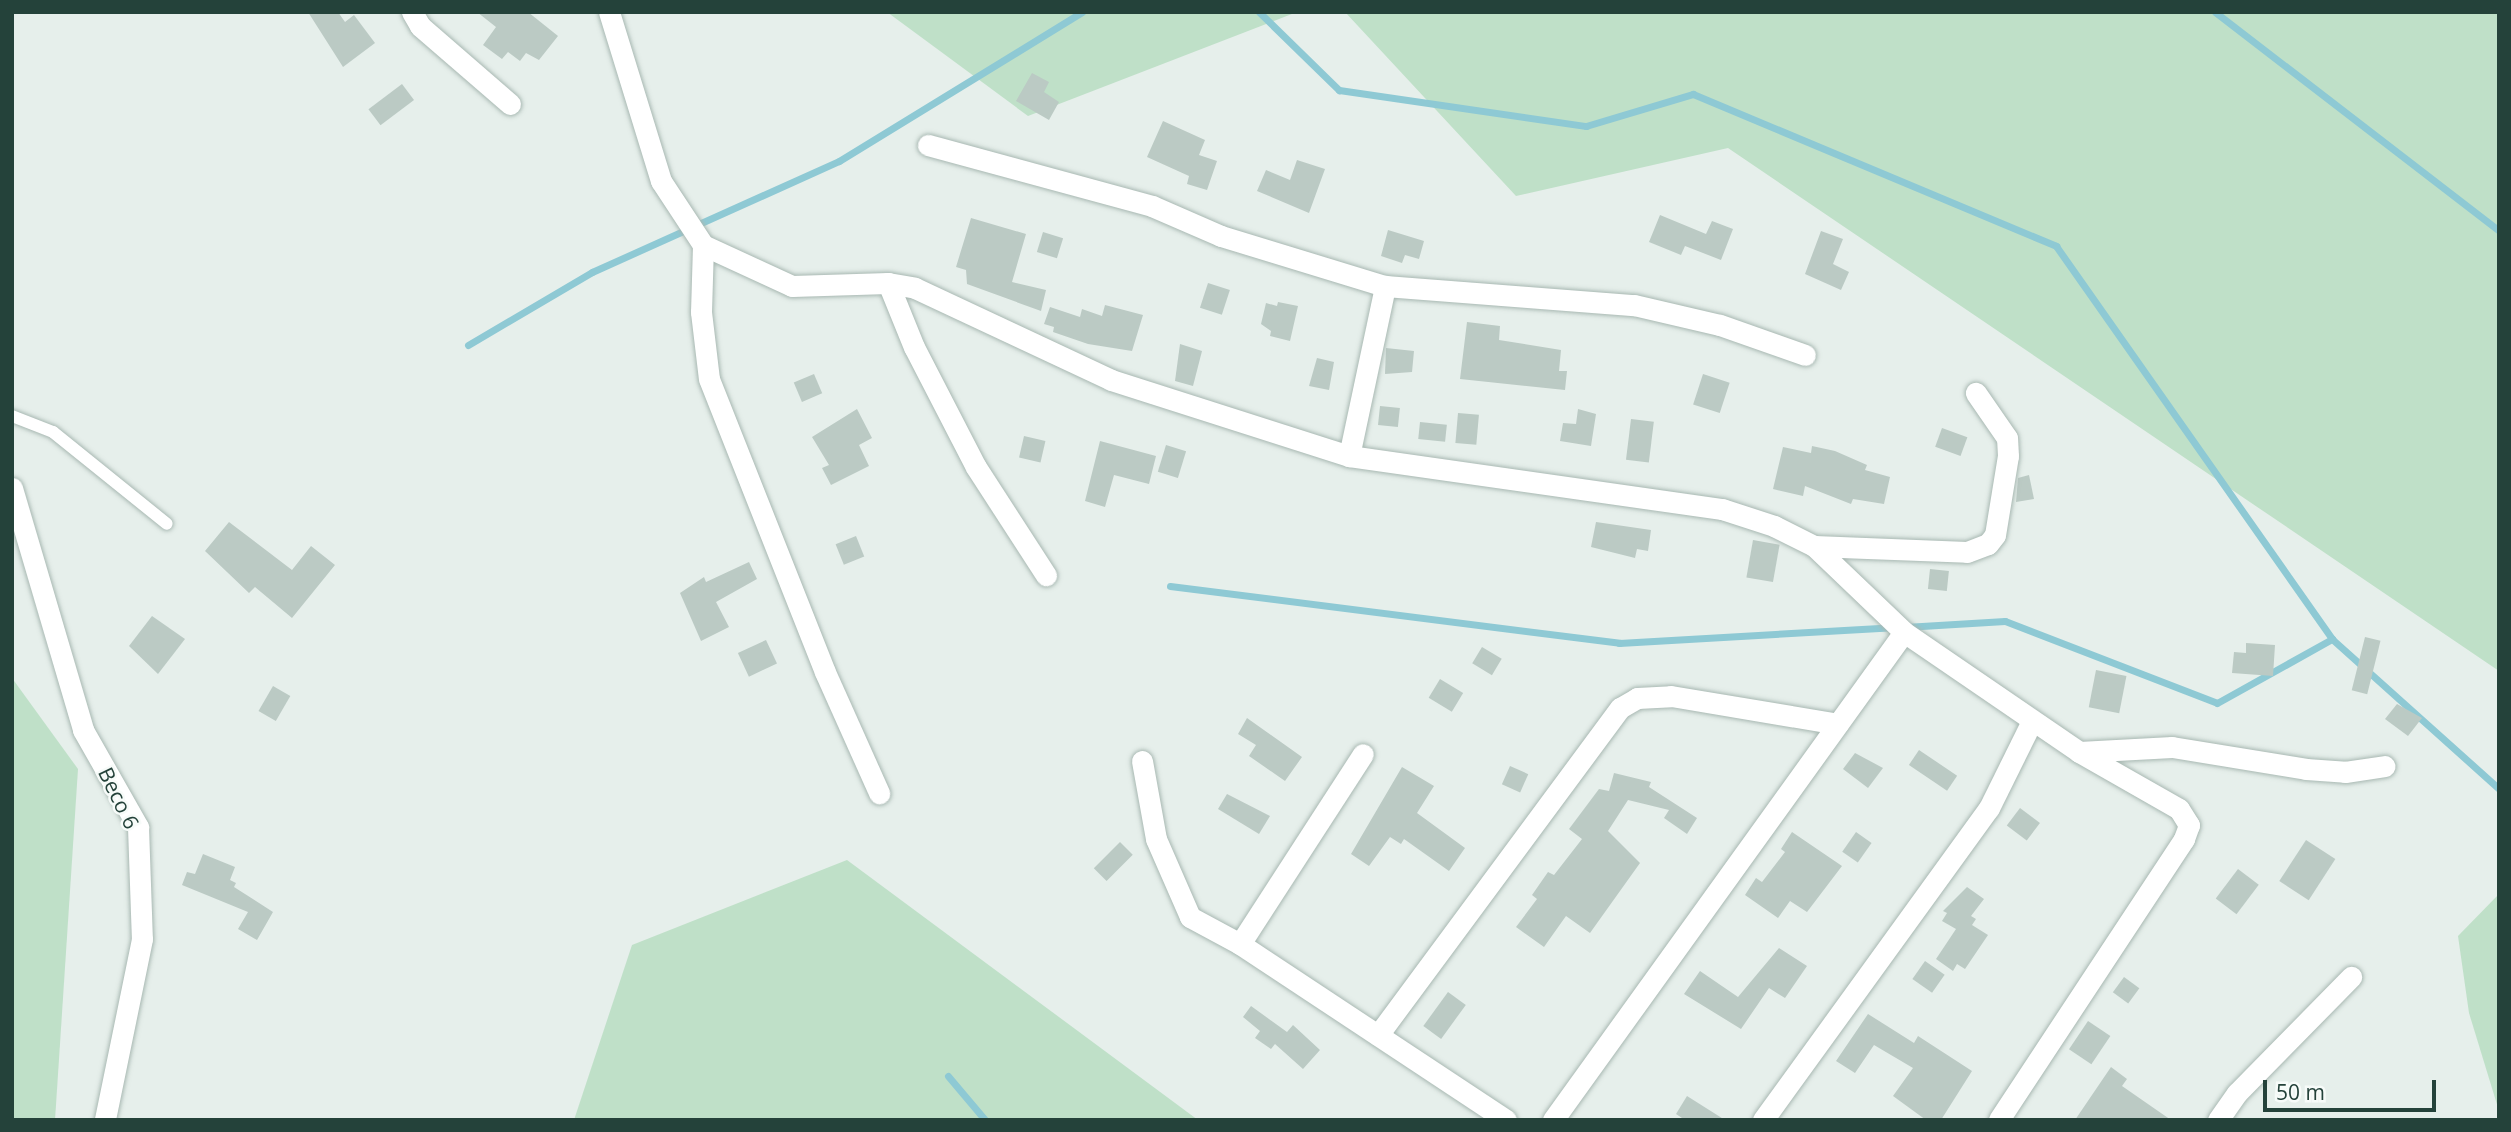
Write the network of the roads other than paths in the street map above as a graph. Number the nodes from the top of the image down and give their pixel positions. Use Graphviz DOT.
graph roads {
  1 [pos="412,12"];
  2 [pos="609,12"];
  3 [pos="510,104"];
  4 [pos="928,145"];
  5 [pos="703,245"];
  6 [pos="888,283"];
  7 [pos="1385,286"];
  8 [pos="1805,355"];
  9 [pos="1976,393"];
  10 [pos="12,416"];
  11 [pos="1349,456"];
  12 [pos="12,488"];
  13 [pos="167,524"];
  14 [pos="1814,546"];
  15 [pos="1046,575"];
  16 [pos="1903,632"];
  17 [pos="2032,721"];
  18 [pos="1838,723"];
  19 [pos="2079,752"];
  20 [pos="1363,754"];
  21 [pos="1142,761"];
  22 [pos="2385,766"];
  23 [pos="878,793"];
  24 [pos="1240,944"];
  25 [pos="2351,977"];
  26 [pos="1378,1035"];
  27 [pos="105,1120"];
  28 [pos="1506,1120"];
  29 [pos="1553,1120"];
  30 [pos="1763,1120"];
  31 [pos="1999,1120"];
  32 [pos="2218,1120"];
  1 -- 3 [label="street"];
  2 -- 5 [label="street"];
  4 -- 7 [label="street"];
  5 -- 6 [label="street"];
  5 -- 23 [label="street"];
  6 -- 11 [label="street"];
  6 -- 15 [label="street"];
  7 -- 8 [label="street"];
  7 -- 11 [label="street"];
  9 -- 14 [label="street"];
  10 -- 13 [label="lane"];
  11 -- 14 [label="street"];
  12 -- 27 [label="street, Beco 6"];
  14 -- 16 [label="street"];
  16 -- 17 [label="street"];
  16 -- 18 [label="street"];
  17 -- 19 [label="street"];
  17 -- 30 [label="street"];
  18 -- 26 [label="street"];
  18 -- 29 [label="street"];
  19 -- 22 [label="street"];
  19 -- 31 [label="street"];
  20 -- 24 [label="street"];
  21 -- 24 [label="street"];
  24 -- 26 [label="street"];
  25 -- 32 [label="street"];
  26 -- 28 [label="street"];
}
